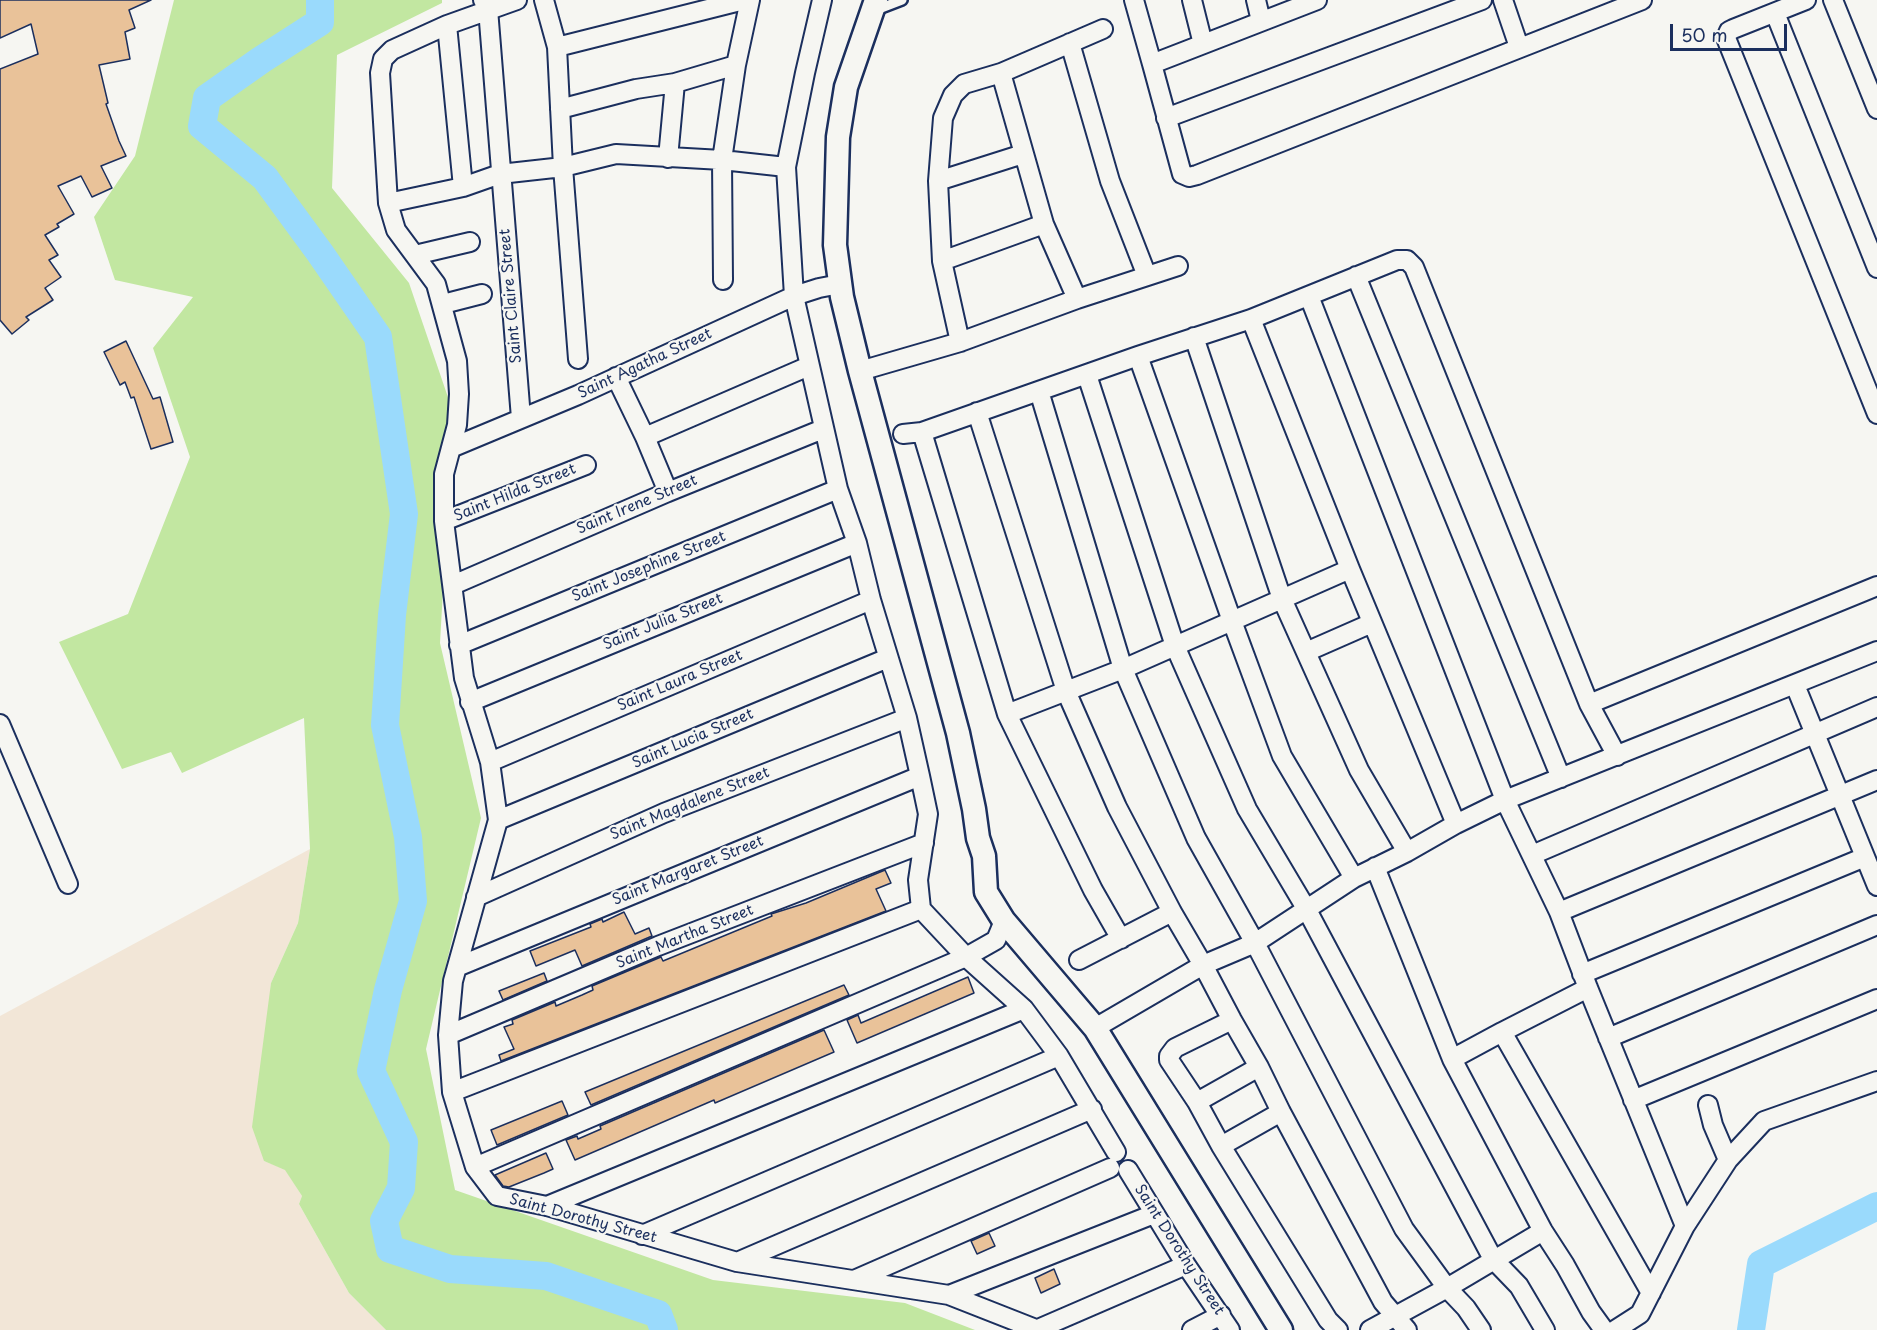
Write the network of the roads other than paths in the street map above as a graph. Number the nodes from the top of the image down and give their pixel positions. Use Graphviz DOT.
graph roads {
  1 [pos="517,0"];
  2 [pos="544,0"];
  3 [pos="744,0"];
  4 [pos="750,0"];
  5 [pos="822,0"];
  6 [pos="902,0"];
  7 [pos="1134,0"];
  8 [pos="1192,0"];
  9 [pos="1256,0"];
  10 [pos="1315,0"];
  11 [pos="1482,0"];
  12 [pos="1503,0"];
  13 [pos="1642,0"];
  14 [pos="1806,0"];
  15 [pos="1833,0"];
  16 [pos="485,5"];
  17 [pos="875,5"];
  18 [pos="1774,13"];
  19 [pos="1262,21"];
  20 [pos="447,25"];
  21 [pos="1103,29"];
  22 [pos="1070,43"];
  23 [pos="1203,44"];
  24 [pos="557,47"];
  25 [pos="1519,47"];
  26 [pos="1152,64"];
  27 [pos="736,65"];
  28 [pos="1000,73"];
  29 [pos="675,83"];
  30 [pos="560,109"];
  31 [pos="1877,109"];
  32 [pos="1166,118"];
  33 [pos="1023,154"];
  34 [pos="668,158"];
  35 [pos="722,160"];
  36 [pos="563,167"];
  37 [pos="786,167"];
  38 [pos="500,174"];
  39 [pos="938,181"];
  40 [pos="463,187"];
  41 [pos="388,203"];
  42 [pos="1044,224"];
  43 [pos="470,242"];
  44 [pos="415,255"];
  45 [pos="942,261"];
  46 [pos="1178,266"];
  47 [pos="1877,268"];
  48 [pos="1147,276"];
  49 [pos="1356,276"];
  50 [pos="723,280"];
  51 [pos="840,284"];
  52 [pos="482,294"];
  53 [pos="794,296"];
  54 [pos="1309,296"];
  55 [pos="1077,299"];
  56 [pos="443,304"];
  57 [pos="1251,319"];
  58 [pos="1194,338"];
  59 [pos="960,342"];
  60 [pos="1138,356"];
  61 [pos="578,358"];
  62 [pos="809,366"];
  63 [pos="860,371"];
  64 [pos="1087,375"];
  65 [pos="616,378"];
  66 [pos="1039,391"];
  67 [pos="977,412"];
  68 [pos="1877,413"];
  69 [pos="521,418"];
  70 [pos="823,429"];
  71 [pos="922,432"];
  72 [pos="903,434"];
  73 [pos="645,437"];
  74 [pos="451,448"];
  75 [pos="586,465"];
  76 [pos="838,489"];
  77 [pos="668,492"];
  78 [pos="444,521"];
  79 [pos="857,543"];
  80 [pos="1350,569"];
  81 [pos="453,585"];
  82 [pos="1877,586"];
  83 [pos="1282,598"];
  84 [pos="871,600"];
  85 [pos="1232,621"];
  86 [pos="1372,623"];
  87 [pos="459,645"];
  88 [pos="1175,646"];
  89 [pos="1877,651"];
  90 [pos="1306,652"];
  91 [pos="888,658"];
  92 [pos="1122,669"];
  93 [pos="1795,685"];
  94 [pos="1066,691"];
  95 [pos="470,702"];
  96 [pos="1589,704"];
  97 [pos="1877,708"];
  98 [pos="1007,714"];
  99 [pos="907,718"];
  100 [pos="0,724"];
  101 [pos="1815,734"];
  102 [pos="1617,756"];
  103 [pos="490,762"];
  104 [pos="920,776"];
  105 [pos="1561,778"];
  106 [pos="1877,780"];
  107 [pos="1839,796"];
  108 [pos="1505,800"];
  109 [pos="498,820"];
  110 [pos="1456,824"];
  111 [pos="924,843"];
  112 [pos="1407,852"];
  113 [pos="1532,855"];
  114 [pos="1865,857"];
  115 [pos="1375,867"];
  116 [pos="1354,878"];
  117 [pos="68,884"];
  118 [pos="1877,886"];
  119 [pos="476,897"];
  120 [pos="921,909"];
  121 [pos="1307,910"];
  122 [pos="1172,912"];
  123 [pos="1559,912"];
  124 [pos="1004,921"];
  125 [pos="1877,925"];
  126 [pos="1122,939"];
  127 [pos="1255,943"];
  128 [pos="966,957"];
  129 [pos="1079,960"];
  130 [pos="1203,965"];
  131 [pos="457,967"];
  132 [pos="1585,981"];
  133 [pos="1877,999"];
  134 [pos="1024,1009"];
  135 [pos="1232,1020"];
  136 [pos="1095,1028"];
  137 [pos="1502,1032"];
  138 [pos="448,1035"];
  139 [pos="1608,1038"];
  140 [pos="1059,1056"];
  141 [pos="1452,1059"];
  142 [pos="1259,1067"];
  143 [pos="1877,1081"];
  144 [pos="452,1092"];
  145 [pos="1633,1100"];
  146 [pos="1197,1102"];
  147 [pos="1708,1105"];
  148 [pos="1092,1109"];
  149 [pos="1281,1112"];
  150 [pos="1221,1146"];
  151 [pos="1728,1160"];
  152 [pos="1118,1163"];
  153 [pos="475,1167"];
  154 [pos="547,1206"];
  155 [pos="1154,1214"];
  156 [pos="1685,1226"];
  157 [pos="1543,1231"];
  158 [pos="642,1235"];
  159 [pos="1495,1261"];
  160 [pos="737,1262"];
  161 [pos="1186,1265"];
  162 [pos="854,1280"];
  163 [pos="1447,1288"];
  164 [pos="1651,1293"];
  165 [pos="949,1295"];
  166 [pos="1225,1323"];
  167 [pos="1401,1323"];
  168 [pos="1038,1330"];
  169 [pos="1192,1330"];
  170 [pos="1281,1330"];
  171 [pos="1338,1330"];
  172 [pos="1370,1330"];
  173 [pos="1481,1330"];
  174 [pos="1545,1330"];
  175 [pos="1604,1330"];
  176 [pos="1616,1330"];
  1 -- 16 [label="street"];
  2 -- 24 [label="street"];
  3 -- 24 [label="street"];
  4 -- 27 [label="street"];
  5 -- 37 [label="street"];
  6 -- 17 [label="lane"];
  7 -- 26 [label="street"];
  8 -- 23 [label="street"];
  9 -- 19 [label="street"];
  10 -- 19 [label="street"];
  11 -- 32 [label="street"];
  12 -- 25 [label="street"];
  13 -- 25 [label="street"];
  14 -- 18 [label="street"];
  15 -- 31 [label="street"];
  16 -- 20 [label="street"];
  16 -- 38 [label="street, Saint Claire Street"];
  17 -- 51 [label="street"];
  18 -- 47 [label="street"];
  18 -- 68 [label="street"];
  19 -- 23 [label="street"];
  20 -- 40 [label="street"];
  20 -- 41 [label="street, Saint Dorothy Street"];
  21 -- 22 [label="street"];
  22 -- 28 [label="street"];
  22 -- 48 [label="street"];
  23 -- 26 [label="street"];
  24 -- 30 [label="street"];
  25 -- 32 [label="street"];
  26 -- 32 [label="street"];
  27 -- 29 [label="street"];
  27 -- 35 [label="street"];
  28 -- 33 [label="street"];
  28 -- 39 [label="street"];
  29 -- 30 [label="street"];
  29 -- 34 [label="street"];
  30 -- 36 [label="street"];
  33 -- 39 [label="street"];
  33 -- 42 [label="street"];
  34 -- 35 [label="street"];
  34 -- 36 [label="street"];
  35 -- 37 [label="street"];
  35 -- 50 [label="street"];
  36 -- 38 [label="street"];
  36 -- 61 [label="street"];
  37 -- 53 [label="street"];
  38 -- 40 [label="street"];
  38 -- 69 [label="street, Saint Claire Street"];
  39 -- 45 [label="street"];
  40 -- 41 [label="street"];
  41 -- 44 [label="street, Saint Dorothy Street"];
  42 -- 45 [label="street"];
  42 -- 55 [label="street"];
  43 -- 44 [label="street"];
  44 -- 56 [label="street, Saint Dorothy Street"];
  45 -- 59 [label="street"];
  46 -- 48 [label="street"];
  48 -- 55 [label="street"];
  49 -- 54 [label="street"];
  49 -- 96 [label="street"];
  49 -- 105 [label="street"];
  51 -- 53 [label="street, Saint Agatha Street"];
  51 -- 63 [label="street"];
  52 -- 56 [label="street"];
  53 -- 62 [label="street"];
  53 -- 65 [label="street, Saint Agatha Street"];
  54 -- 57 [label="street"];
  54 -- 108 [label="street"];
  55 -- 59 [label="street"];
  56 -- 74 [label="street, Saint Dorothy Street"];
  57 -- 58 [label="street"];
  57 -- 80 [label="street"];
  58 -- 60 [label="street"];
  58 -- 83 [label="street"];
  59 -- 63 [label="street"];
  60 -- 64 [label="street"];
  60 -- 85 [label="street"];
  62 -- 70 [label="street"];
  62 -- 73 [label="street"];
  63 -- 124 [label="street"];
  64 -- 66 [label="street"];
  64 -- 88 [label="street"];
  65 -- 69 [label="street, Saint Agatha Street"];
  65 -- 73 [label="street"];
  66 -- 67 [label="street"];
  66 -- 92 [label="street"];
  67 -- 71 [label="street"];
  67 -- 94 [label="street"];
  69 -- 74 [label="street, Saint Agatha Street"];
  70 -- 76 [label="street"];
  70 -- 77 [label="street, Saint Irene Street"];
  71 -- 72 [label="street"];
  71 -- 98 [label="street"];
  73 -- 77 [label="street"];
  74 -- 78 [label="street, Saint Dorothy Street"];
  75 -- 78 [label="street, Saint Hilda Street"];
  76 -- 79 [label="street"];
  76 -- 87 [label="street, Saint Josephine Street"];
  77 -- 81 [label="street, Saint Irene Street"];
  78 -- 81 [label="street, Saint Dorothy Street"];
  79 -- 84 [label="street"];
  79 -- 95 [label="street, Saint Julia Street"];
  80 -- 83 [label="street"];
  80 -- 86 [label="street"];
  81 -- 87 [label="street, Saint Dorothy Street"];
  82 -- 96 [label="street"];
  83 -- 85 [label="street"];
  83 -- 90 [label="street"];
  84 -- 91 [label="street"];
  84 -- 103 [label="street, Saint Laura Street"];
  85 -- 88 [label="street"];
  85 -- 116 [label="street"];
  86 -- 90 [label="street"];
  86 -- 110 [label="street"];
  87 -- 95 [label="street, Saint Dorothy Street"];
  88 -- 92 [label="street"];
  88 -- 121 [label="street"];
  89 -- 93 [label="street"];
  90 -- 112 [label="street"];
  91 -- 99 [label="street"];
  91 -- 109 [label="street, Saint Lucia Street"];
  92 -- 94 [label="street"];
  92 -- 127 [label="street"];
  93 -- 101 [label="street"];
  93 -- 102 [label="street"];
  94 -- 98 [label="street"];
  94 -- 122 [label="street"];
  95 -- 103 [label="street, Saint Dorothy Street"];
  96 -- 102 [label="street"];
  97 -- 101 [label="street"];
  98 -- 126 [label="street"];
  99 -- 104 [label="street"];
  99 -- 119 [label="street, Saint Magdalene Street"];
  100 -- 117 [label="street"];
  101 -- 107 [label="street"];
  101 -- 113 [label="street"];
  102 -- 105 [label="street"];
  103 -- 109 [label="street, Saint Dorothy Street"];
  104 -- 111 [label="street"];
  104 -- 131 [label="street, Saint Margaret Street"];
  105 -- 108 [label="street"];
  106 -- 107 [label="street"];
  107 -- 114 [label="street"];
  107 -- 123 [label="street"];
  108 -- 110 [label="street"];
  108 -- 113 [label="street"];
  109 -- 119 [label="street, Saint Dorothy Street"];
  110 -- 112 [label="street"];
  111 -- 120 [label="street"];
  111 -- 138 [label="street, Saint Martha Street"];
  112 -- 115 [label="street"];
  113 -- 123 [label="street"];
  114 -- 118 [label="street"];
  114 -- 132 [label="street"];
  115 -- 116 [label="street"];
  115 -- 141 [label="street"];
  116 -- 121 [label="street"];
  119 -- 131 [label="street, Saint Dorothy Street"];
  120 -- 128 [label="street, Saint Dorothy Street"];
  120 -- 144 [label="street"];
  121 -- 127 [label="street"];
  121 -- 159 [label="street"];
  122 -- 126 [label="street"];
  122 -- 130 [label="street"];
  123 -- 132 [label="street"];
  124 -- 128 [label="street"];
  124 -- 136 [label="street"];
  125 -- 139 [label="street"];
  126 -- 129 [label="street"];
  127 -- 130 [label="street"];
  127 -- 163 [label="street"];
  128 -- 134 [label="street, Saint Dorothy Street"];
  128 -- 153 [label="street"];
  130 -- 135 [label="street"];
  130 -- 136 [label="street"];
  131 -- 138 [label="street, Saint Dorothy Street"];
  132 -- 137 [label="street"];
  132 -- 139 [label="street"];
  133 -- 145 [label="street"];
  134 -- 140 [label="street, Saint Dorothy Street"];
  134 -- 154 [label="street"];
  135 -- 142 [label="street"];
  135 -- 146 [label="street"];
  136 -- 170 [label="street"];
  137 -- 141 [label="street"];
  137 -- 164 [label="street"];
  138 -- 144 [label="street, Saint Dorothy Street"];
  139 -- 145 [label="street"];
  140 -- 148 [label="street, Saint Dorothy Street"];
  140 -- 158 [label="street"];
  141 -- 157 [label="street"];
  142 -- 146 [label="street"];
  142 -- 149 [label="street"];
  143 -- 151 [label="street"];
  144 -- 153 [label="street, Saint Dorothy Street"];
  145 -- 156 [label="street"];
  146 -- 150 [label="street"];
  147 -- 151 [label="street"];
  148 -- 152 [label="street, Saint Dorothy Street"];
  148 -- 160 [label="street"];
  149 -- 150 [label="street"];
  149 -- 167 [label="street"];
  150 -- 171 [label="street"];
  151 -- 156 [label="street"];
  152 -- 155 [label="street, Saint Dorothy Street"];
  152 -- 162 [label="street"];
  153 -- 154 [label="street, Saint Dorothy Street"];
  154 -- 158 [label="street, Saint Dorothy Street"];
  155 -- 161 [label="street, Saint Dorothy Street"];
  155 -- 165 [label="street"];
  156 -- 164 [label="street"];
  157 -- 159 [label="street"];
  157 -- 175 [label="street"];
  158 -- 160 [label="street, Saint Dorothy Street"];
  159 -- 163 [label="street"];
  159 -- 174 [label="street"];
  160 -- 162 [label="street, Saint Dorothy Street"];
  161 -- 166 [label="street, Saint Dorothy Street"];
  161 -- 168 [label="street"];
  162 -- 165 [label="street, Saint Dorothy Street"];
  163 -- 167 [label="street"];
  163 -- 173 [label="street"];
  164 -- 176 [label="street"];
  165 -- 168 [label="street, Saint Dorothy Street"];
  166 -- 169 [label="street"];
  167 -- 172 [label="street"];
}
